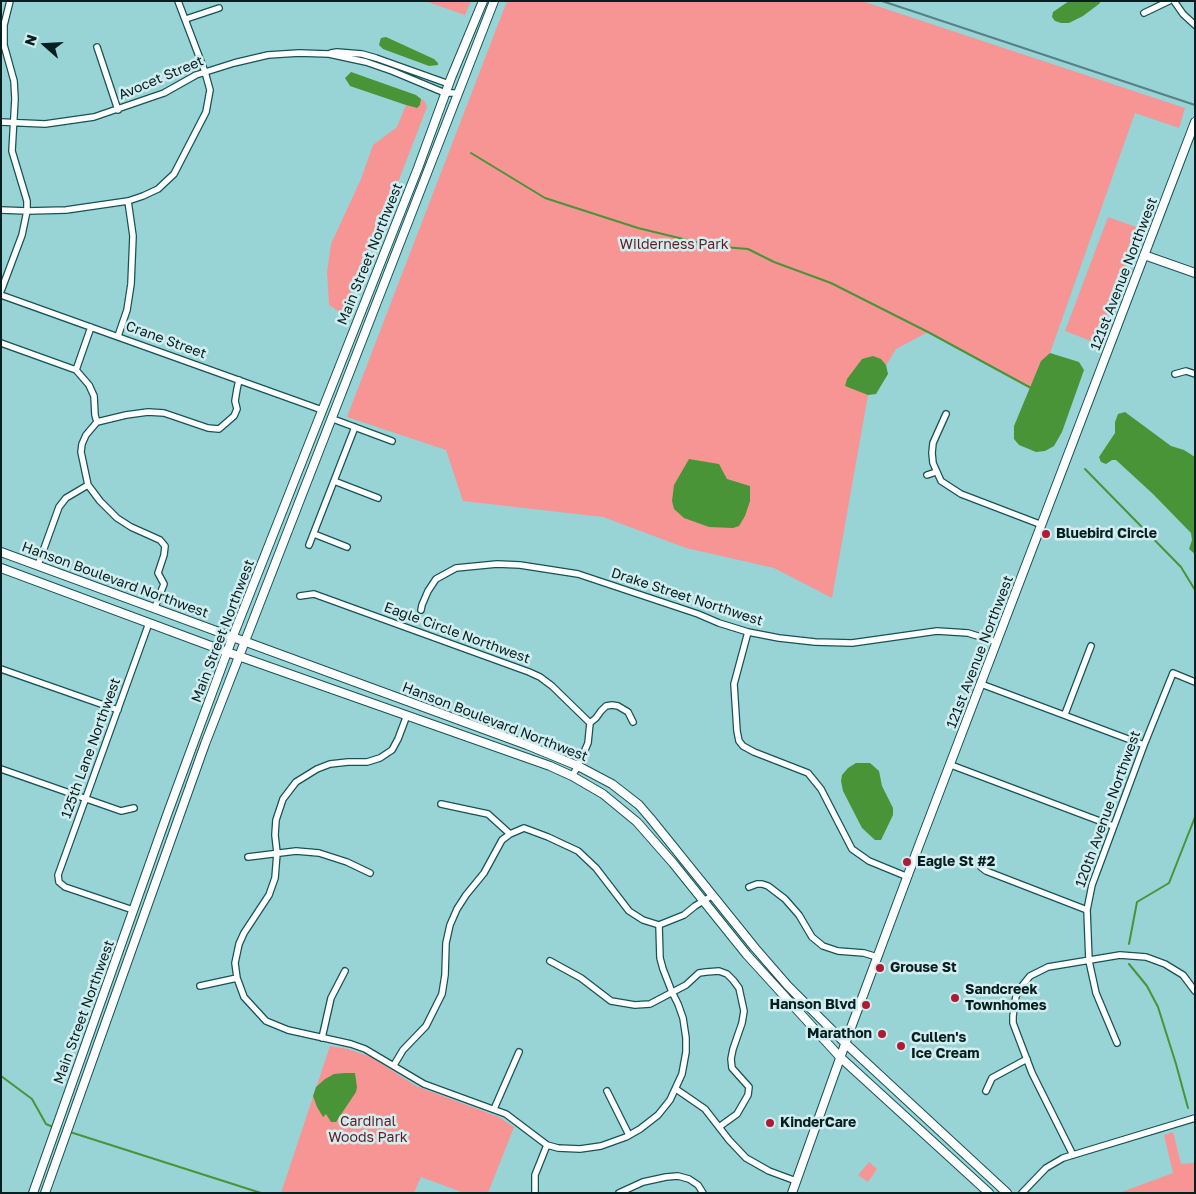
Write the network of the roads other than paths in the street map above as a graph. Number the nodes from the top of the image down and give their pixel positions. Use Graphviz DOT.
graph roads {
  1 [pos="10,1"];
  2 [pos="178,1"];
  3 [pos="483,1"];
  4 [pos="494,1"];
  5 [pos="1169,1"];
  6 [pos="1174,1"];
  7 [pos="219,8"];
  8 [pos="1144,13"];
  9 [pos="186,19"];
  10 [pos="1195,25"];
  11 [pos="97,47"];
  12 [pos="205,72"];
  13 [pos="448,90"];
  14 [pos="458,93"];
  15 [pos="118,110"];
  16 [pos="1,122"];
  17 [pos="1195,122"];
  18 [pos="14,123"];
  19 [pos="434,154"];
  20 [pos="128,201"];
  21 [pos="1,210"];
  22 [pos="27,211"];
  23 [pos="1144,255"];
  24 [pos="1195,273"];
  25 [pos="1,291"];
  26 [pos="1,295"];
  27 [pos="91,326"];
  28 [pos="118,336"];
  29 [pos="1,343"];
  30 [pos="76,370"];
  31 [pos="1175,374"];
  32 [pos="1195,374"];
  33 [pos="239,380"];
  34 [pos="322,410"];
  35 [pos="946,414"];
  36 [pos="333,419"];
  37 [pos="97,422"];
  38 [pos="355,427"];
  39 [pos="392,441"];
  40 [pos="936,472"];
  41 [pos="927,475"];
  42 [pos="334,481"];
  43 [pos="88,486"];
  44 [pos="378,498"];
  45 [pos="1042,525"];
  46 [pos="314,534"];
  47 [pos="309,545"];
  48 [pos="347,547"];
  49 [pos="1,552"];
  50 [pos="38,565"];
  51 [pos="1,568"];
  52 [pos="300,596"];
  53 [pos="155,607"];
  54 [pos="421,610"];
  55 [pos="149,623"];
  56 [pos="748,632"];
  57 [pos="233,636"];
  58 [pos="246,641"];
  59 [pos="997,642"];
  60 [pos="1091,646"];
  61 [pos="227,652"];
  62 [pos="240,657"];
  63 [pos="1,669"];
  64 [pos="1195,682"];
  65 [pos="981,684"];
  66 [pos="118,710"];
  67 [pos="1065,714"];
  68 [pos="407,715"];
  69 [pos="633,722"];
  70 [pos="590,723"];
  71 [pos="1144,745"];
  72 [pos="951,765"];
  73 [pos="578,766"];
  74 [pos="1,769"];
  75 [pos="572,776"];
  76 [pos="85,799"];
  77 [pos="441,804"];
  78 [pos="134,808"];
  79 [pos="1113,826"];
  80 [pos="510,834"];
  81 [pos="277,854"];
  82 [pos="248,857"];
  83 [pos="981,867"];
  84 [pos="370,874"];
  85 [pos="908,877"];
  86 [pos="749,888"];
  87 [pos="713,895"];
  88 [pos="703,901"];
  89 [pos="133,910"];
  90 [pos="1087,910"];
  91 [pos="659,925"];
  92 [pos="877,957"];
  93 [pos="550,961"];
  94 [pos="1089,961"];
  95 [pos="345,971"];
  96 [pos="236,978"];
  97 [pos="200,986"];
  98 [pos="1194,988"];
  99 [pos="672,992"];
  100 [pos="322,1038"];
  101 [pos="845,1043"];
  102 [pos="1117,1043"];
  103 [pos="519,1052"];
  104 [pos="840,1057"];
  105 [pos="1027,1060"];
  106 [pos="394,1065"];
  107 [pos="676,1089"];
  108 [pos="607,1091"];
  109 [pos="986,1091"];
  110 [pos="494,1109"];
  111 [pos="1195,1118"];
  112 [pos="719,1126"];
  113 [pos="629,1135"];
  114 [pos="547,1145"];
  115 [pos="1074,1154"];
  116 [pos="960,1165"];
  117 [pos="796,1181"];
  118 [pos="33,1193"];
  119 [pos="45,1193"];
  120 [pos="535,1193"];
  121 [pos="619,1193"];
  122 [pos="703,1193"];
  123 [pos="792,1193"];
  124 [pos="989,1193"];
  125 [pos="995,1193"];
  126 [pos="1007,1193"];
  127 [pos="1022,1193"];
  1 -- 18 [label="street"];
  2 -- 9 [label="street"];
  3 -- 13 [label="main road, Main Street Northwest"];
  4 -- 14 [label="main road, Main Street Northwest"];
  5 -- 8 [label="street"];
  6 -- 10 [label="street"];
  7 -- 9 [label="street"];
  9 -- 12 [label="street"];
  11 -- 15 [label="street"];
  12 -- 13 [label="street, Avocet Street"];
  12 -- 15 [label="street, Avocet Street"];
  12 -- 20 [label="street"];
  13 -- 14 [label="street, Avocet Street"];
  13 -- 19 [label="main road, Main Street Northwest"];
  13 -- 34 [label="main road, Main Street Northwest"];
  14 -- 19 [label="main road, Main Street Northwest"];
  15 -- 18 [label="street, Avocet Street"];
  16 -- 18 [label="street, Avocet Street"];
  17 -- 23 [label="main road, 121st Avenue Northwest"];
  18 -- 22 [label="street"];
  19 -- 36 [label="main road, Main Street Northwest"];
  20 -- 22 [label="street"];
  20 -- 28 [label="street"];
  21 -- 22 [label="street"];
  22 -- 25 [label="street"];
  23 -- 24 [label="main road"];
  23 -- 45 [label="main road, 121st Avenue Northwest"];
  26 -- 27 [label="street, Crane Street"];
  27 -- 28 [label="street, Crane Street"];
  27 -- 30 [label="street"];
  28 -- 33 [label="street, Crane Street"];
  29 -- 30 [label="street"];
  30 -- 37 [label="street"];
  31 -- 32 [label="street"];
  33 -- 34 [label="street, Crane Street"];
  33 -- 37 [label="street"];
  34 -- 57 [label="main road, Main Street Northwest"];
  35 -- 40 [label="street"];
  36 -- 38 [label="street"];
  36 -- 58 [label="main road, Main Street Northwest"];
  37 -- 43 [label="street"];
  38 -- 39 [label="street"];
  38 -- 42 [label="street"];
  40 -- 41 [label="street"];
  40 -- 45 [label="street"];
  42 -- 44 [label="street"];
  42 -- 46 [label="street"];
  43 -- 50 [label="street"];
  43 -- 53 [label="street"];
  45 -- 59 [label="main road, 121st Avenue Northwest"];
  46 -- 47 [label="street"];
  46 -- 48 [label="street"];
  49 -- 50 [label="main road, Hanson Boulevard Northwest"];
  50 -- 53 [label="main road, Hanson Boulevard Northwest"];
  51 -- 55 [label="main road, Hanson Boulevard Northwest"];
  52 -- 70 [label="street, Eagle Circle Northwest"];
  53 -- 57 [label="main road, Hanson Boulevard Northwest"];
  54 -- 56 [label="street, Drake Street Northwest"];
  55 -- 61 [label="main road, Hanson Boulevard Northwest"];
  55 -- 66 [label="street, 125th Lane Northwest"];
  56 -- 59 [label="street, Drake Street Northwest"];
  56 -- 85 [label="street"];
  57 -- 58 [label="main road, Hanson Boulevard Northwest"];
  57 -- 61 [label="main road, Main Street Northwest"];
  58 -- 62 [label="main road, Main Street Northwest"];
  58 -- 73 [label="main road, Hanson Boulevard Northwest"];
  59 -- 65 [label="main road, 121st Avenue Northwest"];
  60 -- 67 [label="street"];
  61 -- 62 [label="main road, Hanson Boulevard Northwest"];
  61 -- 89 [label="main road, Main Street Northwest"];
  62 -- 68 [label="main road, Hanson Boulevard Northwest"];
  62 -- 119 [label="main road, Main Street Northwest"];
  63 -- 66 [label="street"];
  64 -- 71 [label="street, 120th Avenue Northwest"];
  65 -- 67 [label="street"];
  65 -- 72 [label="main road, 121st Avenue Northwest"];
  66 -- 76 [label="street, 125th Lane Northwest"];
  67 -- 71 [label="street"];
  68 -- 75 [label="main road, Hanson Boulevard Northwest"];
  68 -- 81 [label="street"];
  69 -- 70 [label="street"];
  70 -- 73 [label="street"];
  71 -- 79 [label="street, 120th Avenue Northwest"];
  72 -- 79 [label="street"];
  72 -- 85 [label="main road, 121st Avenue Northwest"];
  73 -- 75 [label="street"];
  73 -- 87 [label="main road, Hanson Boulevard Northwest"];
  74 -- 76 [label="street"];
  75 -- 88 [label="main road, Hanson Boulevard Northwest"];
  76 -- 78 [label="street"];
  76 -- 89 [label="street, 125th Lane Northwest"];
  77 -- 80 [label="street"];
  79 -- 90 [label="street, 120th Avenue Northwest"];
  80 -- 91 [label="street"];
  80 -- 106 [label="street"];
  81 -- 82 [label="street"];
  81 -- 84 [label="street"];
  81 -- 96 [label="street"];
  83 -- 90 [label="street"];
  85 -- 92 [label="main road, 121st Avenue Northwest"];
  86 -- 92 [label="street"];
  87 -- 88 [label="street"];
  87 -- 101 [label="main road, Hanson Boulevard Northwest"];
  88 -- 91 [label="street"];
  88 -- 104 [label="main road, Hanson Boulevard Northwest"];
  89 -- 118 [label="main road, Main Street Northwest"];
  90 -- 94 [label="street, 120th Avenue Northwest"];
  91 -- 99 [label="street"];
  92 -- 101 [label="main road, 121st Avenue Northwest"];
  93 -- 99 [label="street"];
  94 -- 98 [label="street"];
  94 -- 102 [label="street, 120th Avenue Northwest"];
  94 -- 105 [label="street"];
  95 -- 100 [label="street"];
  96 -- 97 [label="street"];
  96 -- 100 [label="street"];
  99 -- 107 [label="street"];
  99 -- 112 [label="street"];
  100 -- 106 [label="street"];
  101 -- 104 [label="main road, 121st Avenue Northwest"];
  101 -- 126 [label="main road, Hanson Boulevard Northwest"];
  103 -- 110 [label="street"];
  104 -- 116 [label="main road, Hanson Boulevard Northwest"];
  104 -- 117 [label="main road, 121st Avenue Northwest"];
  105 -- 109 [label="street"];
  105 -- 115 [label="street"];
  106 -- 110 [label="street"];
  107 -- 112 [label="street"];
  107 -- 113 [label="street"];
  108 -- 113 [label="street"];
  110 -- 114 [label="street"];
  111 -- 115 [label="street"];
  112 -- 117 [label="street"];
  113 -- 114 [label="street"];
  114 -- 120 [label="street"];
  115 -- 127 [label="street"];
  116 -- 124 [label="main road, Hanson Boulevard Northwest"];
  116 -- 125 [label="main road"];
  117 -- 123 [label="main road, 121st Avenue Northwest"];
  121 -- 122 [label="street"];
}
